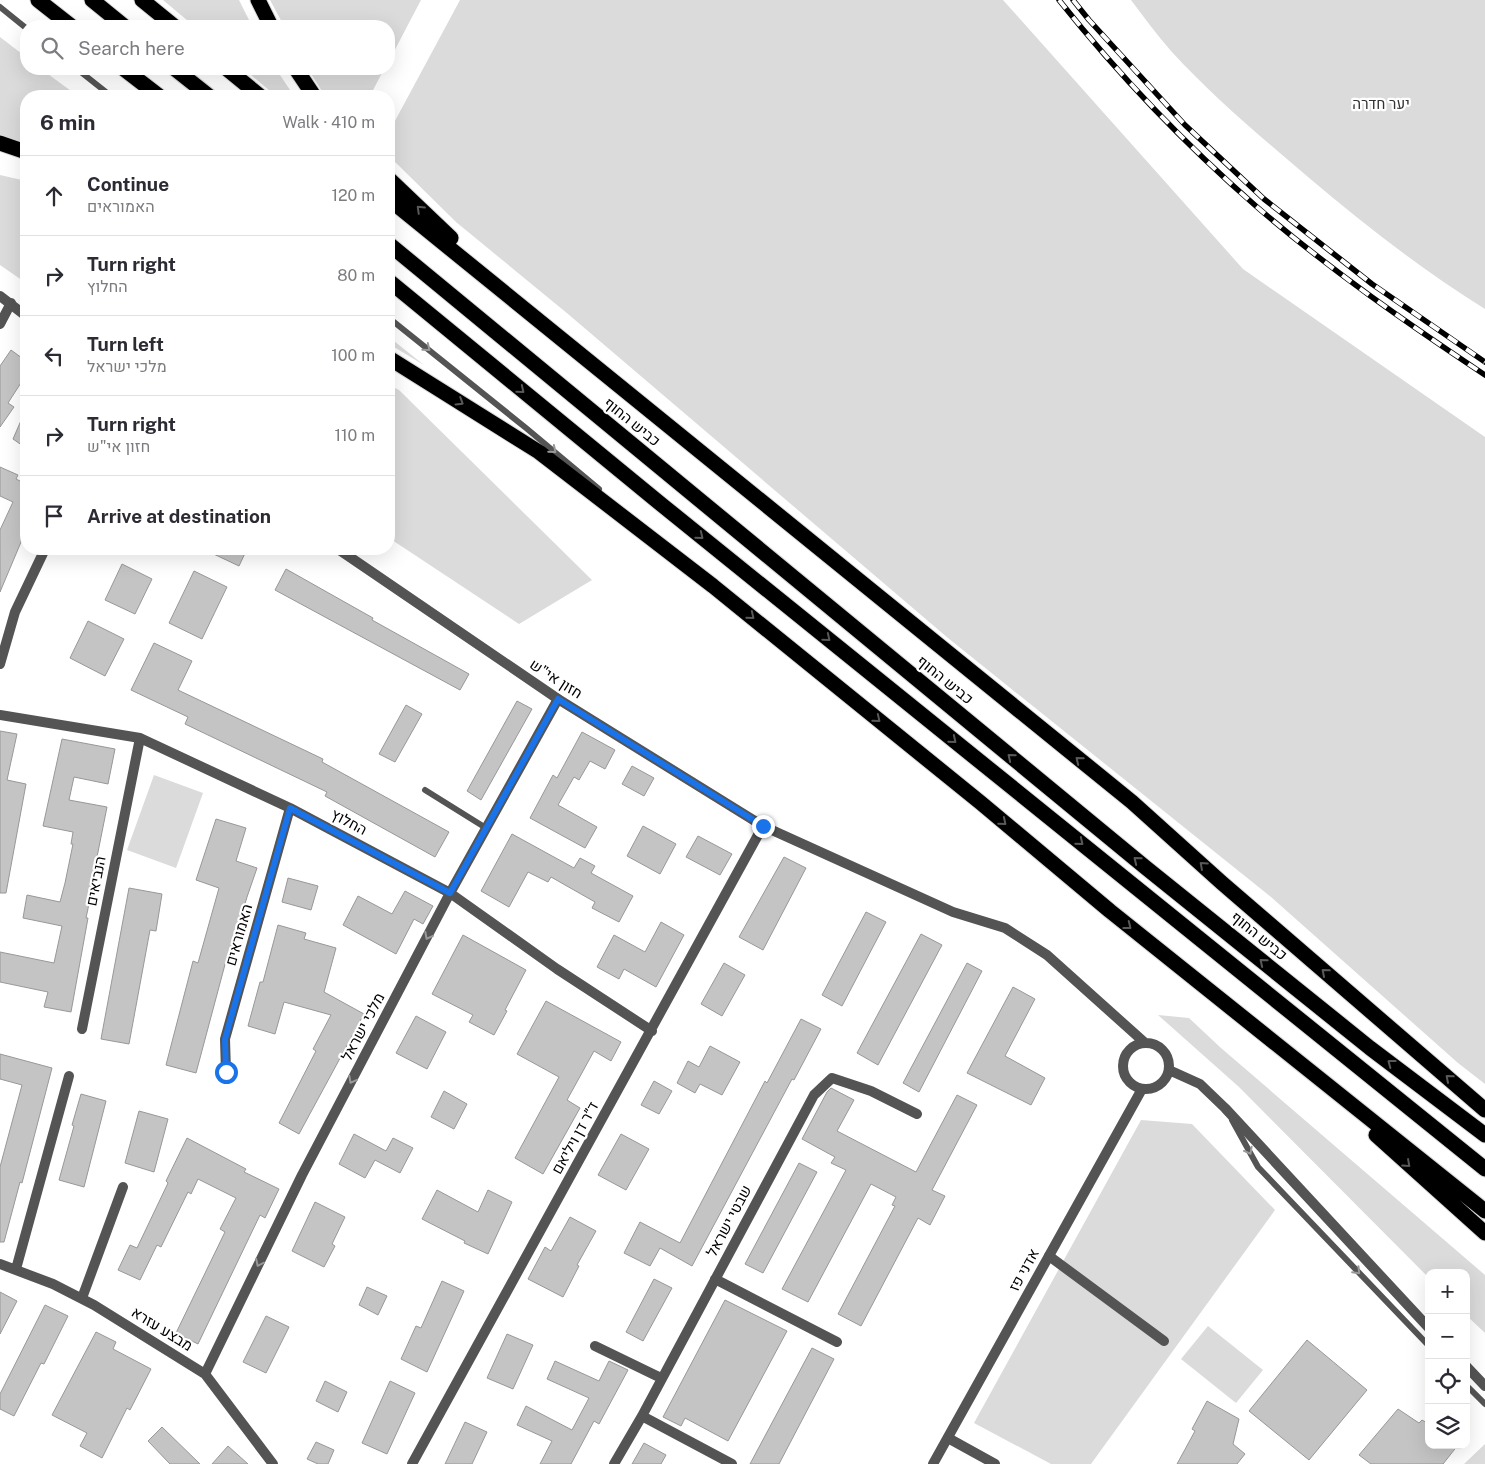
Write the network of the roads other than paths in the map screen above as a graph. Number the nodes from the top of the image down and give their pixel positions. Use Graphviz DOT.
graph roads {
  1 [pos="38,0"];
  2 [pos="92,0"];
  3 [pos="142,0"];
  4 [pos="258,0"];
  5 [pos="0,7"];
  6 [pos="0,12"];
  7 [pos="63,20"];
  8 [pos="117,20"];
  9 [pos="167,20"];
  10 [pos="268,20"];
  11 [pos="20,24"];
  12 [pos="20,25"];
  13 [pos="85,75"];
  14 [pos="132,75"];
  15 [pos="183,75"];
  16 [pos="234,75"];
  17 [pos="300,75"];
  18 [pos="103,90"];
  19 [pos="151,90"];
  20 [pos="201,90"];
  21 [pos="253,90"];
  22 [pos="310,90"];
  23 [pos="0,143"];
  24 [pos="20,150"];
  25 [pos="395,185"];
  26 [pos="395,204"];
  27 [pos="395,249"];
  28 [pos="395,286"];
  29 [pos="0,296"];
  30 [pos="11,304"];
  31 [pos="20,311"];
  32 [pos="531,315"];
  33 [pos="395,323"];
  34 [pos="0,324"];
  35 [pos="395,362"];
  36 [pos="42,555"];
  37 [pos="347,555"];
  38 [pos="713,586"];
  39 [pos="0,664"];
  40 [pos="558,699"];
  41 [pos="0,715"];
  42 [pos="140,738"];
  43 [pos="425,790"];
  44 [pos="290,808"];
  45 [pos="763,826"];
  46 [pos="486,828"];
  47 [pos="450,893"];
  48 [pos="1240,1015"];
  49 [pos="82,1029"];
  50 [pos="652,1031"];
  51 [pos="1144,1042"];
  52 [pos="1169,1070"];
  53 [pos="226,1072"];
  54 [pos="69,1076"];
  55 [pos="1142,1089"];
  56 [pos="1225,1108"];
  57 [pos="1485,1110"];
  58 [pos="917,1114"];
  59 [pos="1485,1135"];
  60 [pos="1485,1169"];
  61 [pos="123,1187"];
  62 [pos="1485,1211"];
  63 [pos="1485,1233"];
  64 [pos="1049,1256"];
  65 [pos="0,1264"];
  66 [pos="16,1269"];
  67 [pos="716,1278"];
  68 [pos="82,1298"];
  69 [pos="1425,1324"];
  70 [pos="1164,1341"];
  71 [pos="837,1342"];
  72 [pos="1425,1342"];
  73 [pos="595,1346"];
  74 [pos="1470,1370"];
  75 [pos="205,1374"];
  76 [pos="661,1378"];
  77 [pos="1485,1386"];
  78 [pos="1470,1389"];
  79 [pos="1485,1404"];
  80 [pos="642,1416"];
  81 [pos="948,1438"];
  82 [pos="273,1464"];
  83 [pos="412,1464"];
  84 [pos="614,1464"];
  85 [pos="732,1464"];
  86 [pos="933,1464"];
  87 [pos="995,1464"];
  1 -- 7 [label="highway"];
  2 -- 8 [label="highway"];
  3 -- 9 [label="highway"];
  4 -- 10 [label="highway"];
  5 -- 11 [label="lane"];
  6 -- 12 [label="lane"];
  13 -- 18 [label="lane"];
  14 -- 19 [label="highway"];
  15 -- 20 [label="highway"];
  16 -- 21 [label="highway"];
  17 -- 22 [label="highway"];
  23 -- 24 [label="highway"];
  32 -- 25 [label="highway, one-way"];
  26 -- 32 [label="highway"];
  59 -- 27 [label="highway, כביש החוף, one-way"];
  28 -- 60 [label="highway, one-way"];
  29 -- 30 [label="street"];
  30 -- 31 [label="street"];
  30 -- 34 [label="street"];
  57 -- 32 [label="highway, one-way"];
  33 -- 38 [label="lane, one-way"];
  35 -- 38 [label="highway, one-way"];
  36 -- 39 [label="street"];
  37 -- 40 [label="street, חזון אי\"ש"];
  38 -- 48 [label="highway, one-way"];
  40 -- 45 [label="street, חזון אי\"ש"];
  40 -- 46 [label="street, מלכי ישראל"];
  41 -- 42 [label="street, החלוץ"];
  42 -- 44 [label="street, החלוץ"];
  42 -- 49 [label="street, הנביאים"];
  43 -- 46 [label="lane"];
  44 -- 47 [label="street, החלוץ"];
  44 -- 53 [label="street, האמוראים"];
  45 -- 50 [label="street, ד״ר דן ויליאם"];
  45 -- 51 [label="street, חזון אי\"ש"];
  46 -- 47 [label="street, מלכי ישראל"];
  47 -- 50 [label="street, החלוץ"];
  47 -- 75 [label="street, מלכי ישראל, one-way"];
  48 -- 62 [label="highway"];
  48 -- 63 [label="highway, one-way"];
  50 -- 83 [label="street, ד״ר דן ויליאם"];
  51 -- 52 [label="street"];
  51 -- 55 [label="street"];
  52 -- 55 [label="street"];
  52 -- 56 [label="street"];
  54 -- 66 [label="street"];
  55 -- 64 [label="street, אדני פז"];
  56 -- 69 [label="street"];
  56 -- 72 [label="lane, one-way"];
  58 -- 67 [label="street, שבטי ישראל"];
  61 -- 68 [label="street"];
  64 -- 70 [label="street"];
  64 -- 81 [label="street, אדני פז"];
  65 -- 66 [label="street, מבצע עזרא"];
  66 -- 68 [label="street, מבצע עזרא"];
  67 -- 71 [label="street"];
  67 -- 76 [label="street, שבטי ישראל"];
  68 -- 75 [label="street, מבצע עזרא"];
  73 -- 76 [label="street"];
  74 -- 77 [label="street"];
  75 -- 82 [label="street, מבצע עזרא"];
  76 -- 80 [label="street, שבטי ישראל"];
  78 -- 79 [label="lane"];
  80 -- 84 [label="street, שבטי ישראל"];
  80 -- 85 [label="street"];
  81 -- 86 [label="street, אדני פז"];
  81 -- 87 [label="street"];
}
